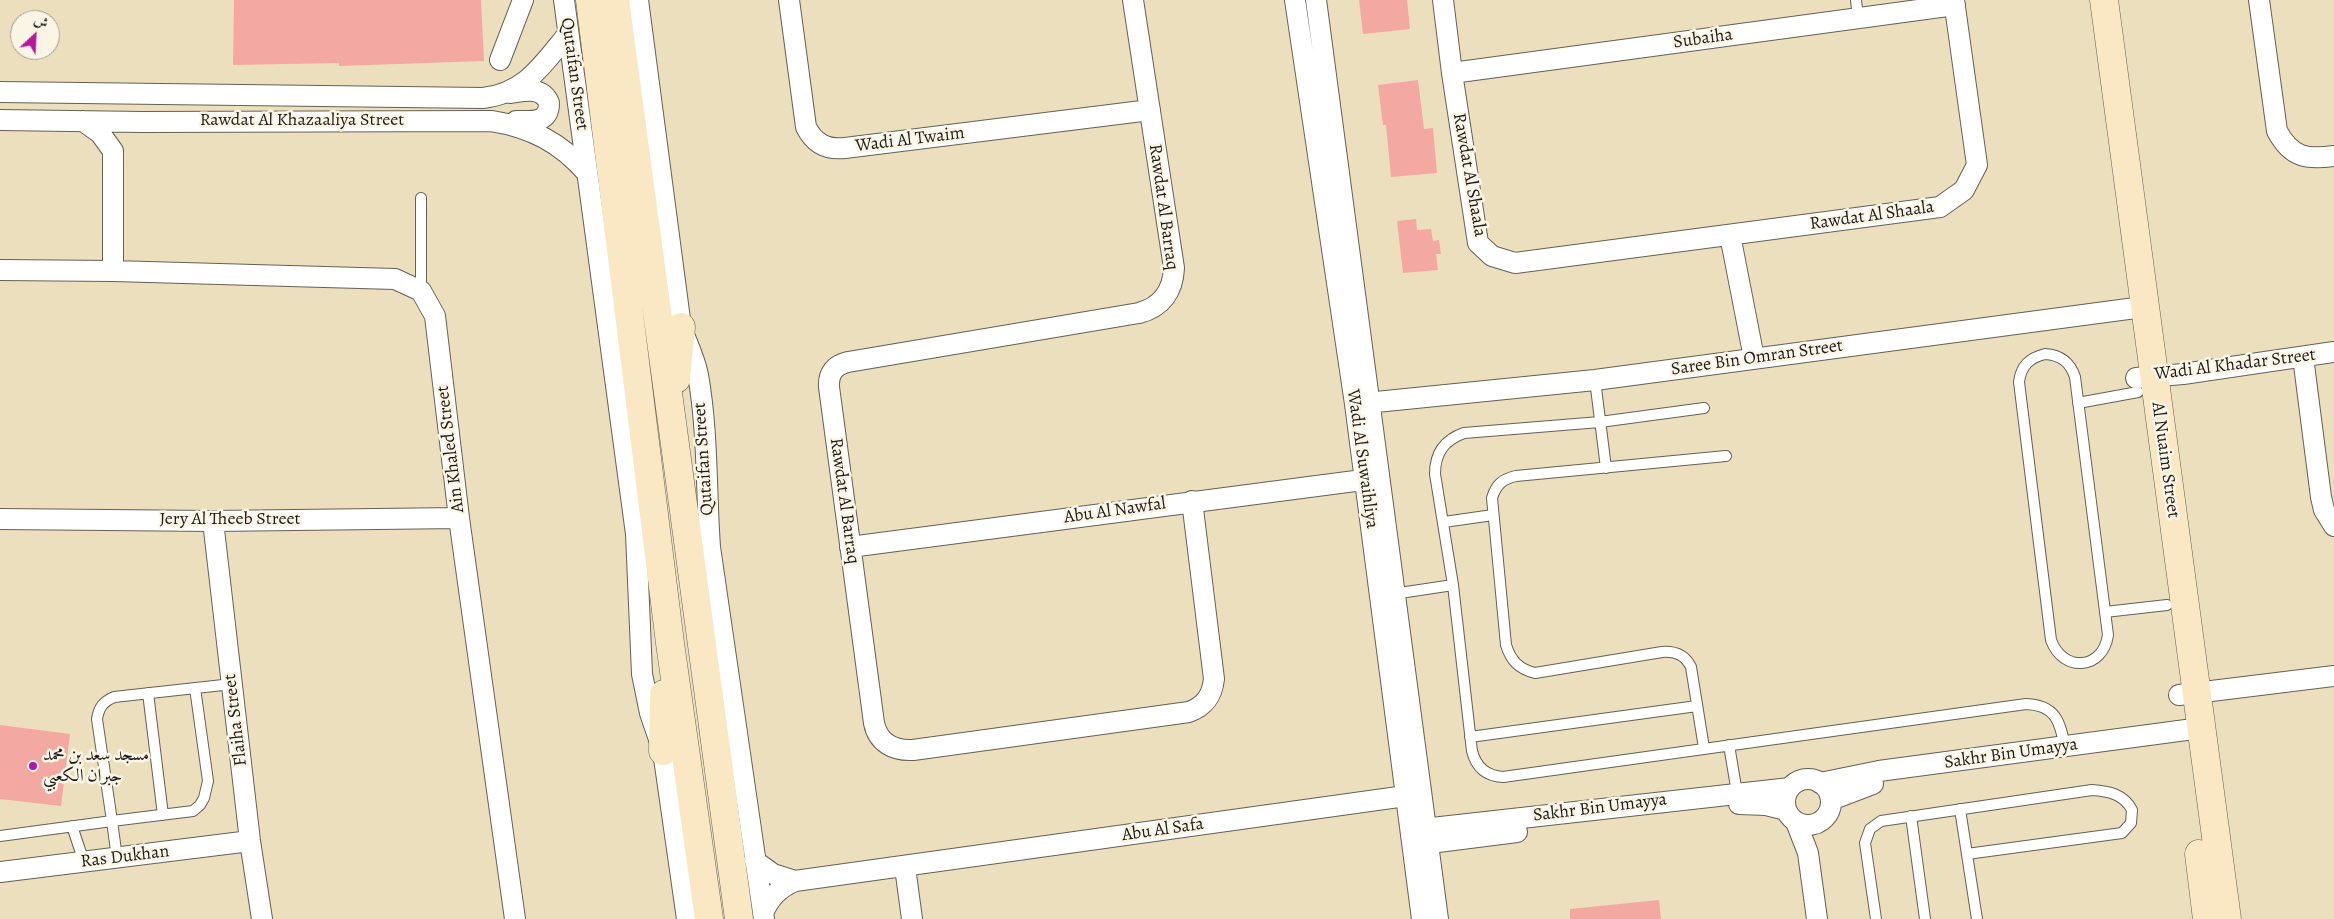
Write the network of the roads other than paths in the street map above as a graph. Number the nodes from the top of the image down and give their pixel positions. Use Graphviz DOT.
graph roads {
  1 [pos="523,0"];
  2 [pos="564,0"];
  3 [pos="590,0"];
  4 [pos="615,0"];
  5 [pos="638,0"];
  6 [pos="789,0"];
  7 [pos="1132,0"];
  8 [pos="1295,0"];
  9 [pos="1316,0"];
  10 [pos="1443,0"];
  11 [pos="2086,0"];
  12 [pos="2104,0"];
  13 [pos="2259,0"];
  14 [pos="1954,3"];
  15 [pos="1857,9"];
  16 [pos="568,34"];
  17 [pos="500,60"];
  18 [pos="1452,73"];
  19 [pos="0,92"];
  20 [pos="504,94"];
  21 [pos="1150,110"];
  22 [pos="0,120"];
  23 [pos="83,121"];
  24 [pos="491,121"];
  25 [pos="142,122"];
  26 [pos="112,151"];
  27 [pos="2334,156"];
  28 [pos="588,173"];
  29 [pos="421,198"];
  30 [pos="1730,235"];
  31 [pos="0,270"];
  32 [pos="113,271"];
  33 [pos="422,291"];
  34 [pos="2135,308"];
  35 [pos="682,328"];
  36 [pos="2334,352"];
  37 [pos="2303,357"];
  38 [pos="1754,358"];
  39 [pos="1595,380"];
  40 [pos="2142,382"];
  41 [pos="2078,403"];
  42 [pos="1363,404"];
  43 [pos="1704,408"];
  44 [pos="1600,422"];
  45 [pos="672,425"];
  46 [pos="1726,456"];
  47 [pos="1606,468"];
  48 [pos="1372,478"];
  49 [pos="1192,501"];
  50 [pos="1494,515"];
  51 [pos="460,518"];
  52 [pos="0,519"];
  53 [pos="213,521"];
  54 [pos="1444,522"];
  55 [pos="2334,526"];
  56 [pos="850,547"];
  57 [pos="1453,585"];
  58 [pos="1388,594"];
  59 [pos="2167,605"];
  60 [pos="2105,612"];
  61 [pos="670,643"];
  62 [pos="2334,676"];
  63 [pos="232,684"];
  64 [pos="196,688"];
  65 [pos="148,693"];
  66 [pos="2187,693"];
  67 [pos="1697,706"];
  68 [pos="2193,735"];
  69 [pos="1470,737"];
  70 [pos="1729,745"];
  71 [pos="2065,747"];
  72 [pos="1704,748"];
  73 [pos="663,750"];
  74 [pos="1820,783"];
  75 [pos="1790,788"];
  76 [pos="1737,793"];
  77 [pos="1414,795"];
  78 [pos="1831,800"];
  79 [pos="1960,809"];
  80 [pos="163,815"];
  81 [pos="1791,816"];
  82 [pos="1911,816"];
  83 [pos="112,821"];
  84 [pos="1817,824"];
  85 [pos="72,826"];
  86 [pos="0,836"];
  87 [pos="1419,837"];
  88 [pos="250,841"];
  89 [pos="1966,854"];
  90 [pos="117,858"];
  91 [pos="755,861"];
  92 [pos="84,862"];
  93 [pos="905,867"];
  94 [pos="0,872"];
  95 [pos="795,881"];
  96 [pos="755,917"];
  97 [pos="262,919"];
  98 [pos="515,919"];
  99 [pos="687,919"];
  100 [pos="709,919"];
  101 [pos="912,919"];
  102 [pos="1422,919"];
  103 [pos="1438,919"];
  104 [pos="1817,919"];
  105 [pos="1828,919"];
  106 [pos="1876,919"];
  107 [pos="1925,919"];
  108 [pos="1977,919"];
  109 [pos="2207,919"];
  110 [pos="2227,919"];
  1 -- 17 [label="street"];
  2 -- 16 [label="street, Qutaifan Street"];
  3 -- 61 [label="street, Qutaifan Street"];
  4 -- 45 [label="street, Qutaifan Street"];
  5 -- 35 [label="street, Qutaifan Street"];
  6 -- 21 [label="street, Wadi Al Twaim"];
  7 -- 21 [label="street, Rawdat Al Barraq"];
  8 -- 42 [label="street, Wadi Al Suwaihliya"];
  9 -- 42 [label="street, Wadi Al Suwaihliya"];
  10 -- 18 [label="street, Rawdat Al Shaala"];
  11 -- 34 [label="street, Al Nuaim Street"];
  12 -- 34 [label="street, Al Nuaim Street"];
  13 -- 27 [label="street"];
  14 -- 15 [label="street, Subaiha"];
  14 -- 30 [label="street, Rawdat Al Shaala"];
  15 -- 18 [label="street, Subaiha"];
  16 -- 20 [label="street, Rawdat Al Khazaaliya Street"];
  16 -- 28 [label="street, Qutaifan Street"];
  18 -- 30 [label="street, Rawdat Al Shaala"];
  19 -- 20 [label="street, Rawdat Al Khazaaliya Street"];
  20 -- 24 [label="street"];
  21 -- 56 [label="street, Rawdat Al Barraq"];
  22 -- 23 [label="street, Rawdat Al Khazaaliya Street"];
  23 -- 25 [label="street, Rawdat Al Khazaaliya Street"];
  23 -- 26 [label="street"];
  24 -- 25 [label="street, Rawdat Al Khazaaliya Street"];
  24 -- 28 [label="street, Rawdat Al Khazaaliya Street"];
  25 -- 26 [label="street"];
  26 -- 32 [label="street"];
  28 -- 73 [label="street, Qutaifan Street"];
  29 -- 33 [label="lane"];
  30 -- 38 [label="street"];
  31 -- 32 [label="street"];
  32 -- 33 [label="street"];
  33 -- 51 [label="street, Ain Khaled Street"];
  34 -- 38 [label="street, Saree Bin Omran Street"];
  34 -- 40 [label="street, Al Nuaim Street"];
  35 -- 45 [label="street"];
  35 -- 91 [label="street, Qutaifan Street"];
  36 -- 37 [label="street, Wadi Al Khadar Street"];
  37 -- 40 [label="street, Wadi Al Khadar Street"];
  37 -- 55 [label="street"];
  38 -- 39 [label="street, Saree Bin Omran Street"];
  39 -- 42 [label="street, Saree Bin Omran Street"];
  39 -- 44 [label="lane"];
  40 -- 41 [label="lane"];
  40 -- 59 [label="street, Al Nuaim Street"];
  40 -- 66 [label="street, Al Nuaim Street"];
  41 -- 60 [label="lane"];
  41 -- 60 [label="lane"];
  42 -- 48 [label="street, Wadi Al Suwaihliya"];
  43 -- 44 [label="lane"];
  44 -- 47 [label="lane"];
  44 -- 54 [label="lane"];
  45 -- 96 [label="street, Qutaifan Street"];
  46 -- 47 [label="lane"];
  47 -- 50 [label="lane"];
  48 -- 49 [label="street, Abu Al Nawfal"];
  48 -- 58 [label="street, Wadi Al Suwaihliya"];
  49 -- 56 [label="street, Abu Al Nawfal"];
  49 -- 56 [label="street, Rawdat Al Barraq"];
  50 -- 54 [label="lane"];
  50 -- 67 [label="lane"];
  51 -- 53 [label="street, Jery Al Theeb Street"];
  51 -- 98 [label="street, Ain Khaled Street"];
  52 -- 53 [label="street, Jery Al Theeb Street"];
  53 -- 63 [label="street, Flaiha Street"];
  54 -- 57 [label="lane"];
  57 -- 58 [label="lane"];
  57 -- 69 [label="lane"];
  58 -- 77 [label="street, Wadi Al Suwaihliya"];
  59 -- 60 [label="lane"];
  59 -- 66 [label="street, Al Nuaim Street"];
  61 -- 73 [label="street"];
  61 -- 100 [label="street, Qutaifan Street"];
  62 -- 66 [label="street"];
  63 -- 64 [label="lane"];
  63 -- 88 [label="street, Flaiha Street"];
  64 -- 65 [label="lane"];
  64 -- 80 [label="lane"];
  65 -- 80 [label="lane"];
  65 -- 83 [label="lane"];
  66 -- 68 [label="street, Al Nuaim Street"];
  67 -- 69 [label="lane"];
  67 -- 72 [label="lane"];
  68 -- 71 [label="street, Sakhr Bin Umayya"];
  68 -- 78 [label="street, Sakhr Bin Umayya"];
  68 -- 109 [label="street, Al Nuaim Street"];
  68 -- 110 [label="street, Al Nuaim Street"];
  69 -- 72 [label="lane"];
  70 -- 71 [label="lane"];
  70 -- 72 [label="lane"];
  70 -- 76 [label="lane"];
  71 -- 74 [label="street, Sakhr Bin Umayya"];
  73 -- 99 [label="street, Qutaifan Street"];
  74 -- 75 [label="street"];
  74 -- 78 [label="street"];
  75 -- 76 [label="street, Sakhr Bin Umayya"];
  75 -- 81 [label="street"];
  76 -- 87 [label="street, Sakhr Bin Umayya"];
  77 -- 87 [label="street, Wadi Al Suwaihliya"];
  77 -- 93 [label="street, Abu Al Safa"];
  78 -- 84 [label="street"];
  79 -- 82 [label="lane"];
  79 -- 89 [label="lane"];
  79 -- 89 [label="lane"];
  80 -- 83 [label="lane"];
  81 -- 84 [label="street"];
  81 -- 87 [label="street, Sakhr Bin Umayya"];
  81 -- 104 [label="street"];
  82 -- 106 [label="lane"];
  82 -- 107 [label="lane"];
  83 -- 85 [label="lane"];
  83 -- 90 [label="lane"];
  84 -- 105 [label="street"];
  85 -- 86 [label="lane"];
  85 -- 92 [label="lane"];
  87 -- 102 [label="street, Wadi Al Suwaihliya"];
  87 -- 103 [label="street, Wadi Al Suwaihliya"];
  88 -- 90 [label="street, Ras Dukhan"];
  88 -- 97 [label="street, Flaiha Street"];
  89 -- 108 [label="lane"];
  90 -- 92 [label="street, Ras Dukhan"];
  91 -- 95 [label="street, Abu Al Safa"];
  91 -- 96 [label="street, Qutaifan Street"];
  92 -- 94 [label="street, Ras Dukhan"];
  93 -- 95 [label="street, Abu Al Safa"];
  93 -- 101 [label="street"];
  95 -- 96 [label="street, Abu Al Safa"];
}
